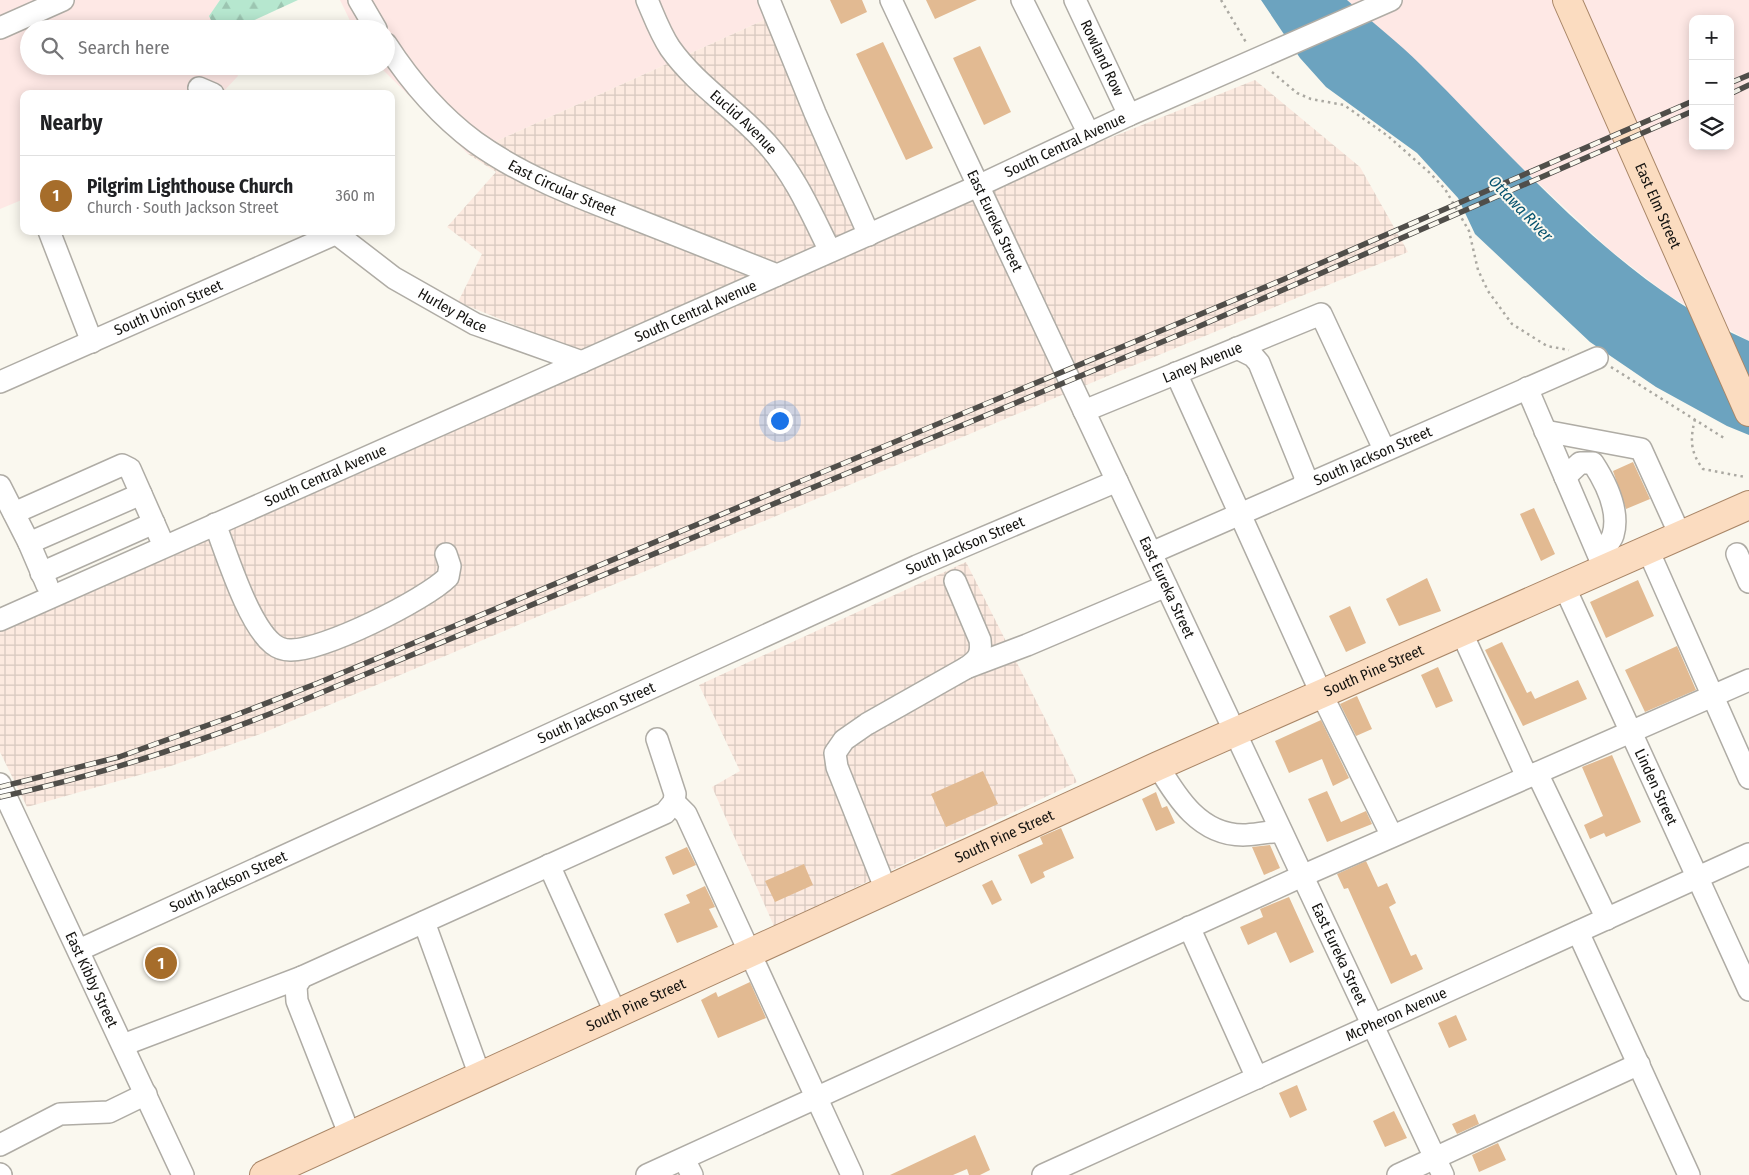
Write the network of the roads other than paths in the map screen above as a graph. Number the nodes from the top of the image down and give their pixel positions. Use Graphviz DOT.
graph roads {
  1 [pos="63,0"];
  2 [pos="359,0"];
  3 [pos="647,0"];
  4 [pos="769,0"];
  5 [pos="891,0"];
  6 [pos="1022,0"];
  7 [pos="1076,0"];
  8 [pos="1391,0"];
  9 [pos="1567,0"];
  10 [pos="37,5"];
  11 [pos="371,20"];
  12 [pos="0,28"];
  13 [pos="395,56"];
  14 [pos="1129,115"];
  15 [pos="1089,134"];
  16 [pos="978,186"];
  17 [pos="869,234"];
  18 [pos="51,235"];
  19 [pos="330,235"];
  20 [pos="337,235"];
  21 [pos="830,252"];
  22 [pos="777,275"];
  23 [pos="92,342"];
  24 [pos="1237,348"];
  25 [pos="1597,358"];
  26 [pos="582,362"];
  27 [pos="1176,373"];
  28 [pos="0,382"];
  29 [pos="1527,388"];
  30 [pos="1084,411"];
  31 [pos="1749,412"];
  32 [pos="1546,431"];
  33 [pos="1384,449"];
  34 [pos="1566,477"];
  35 [pos="1117,482"];
  36 [pos="1304,484"];
  37 [pos="0,486"];
  38 [pos="141,494"];
  39 [pos="1749,505"];
  40 [pos="14,513"];
  41 [pos="1240,513"];
  42 [pos="154,523"];
  43 [pos="215,524"];
  44 [pos="1680,535"];
  45 [pos="29,543"];
  46 [pos="164,546"];
  47 [pos="1648,550"];
  48 [pos="1150,553"];
  49 [pos="446,554"];
  50 [pos="1737,554"];
  51 [pos="1602,561"];
  52 [pos="41,573"];
  53 [pos="955,582"];
  54 [pos="1749,582"];
  55 [pos="1166,586"];
  56 [pos="1564,586"];
  57 [pos="52,597"];
  58 [pos="0,620"];
  59 [pos="1461,631"];
  60 [pos="966,668"];
  61 [pos="1749,680"];
  62 [pos="1321,693"];
  63 [pos="1713,696"];
  64 [pos="1234,732"];
  65 [pos="1631,732"];
  66 [pos="657,739"];
  67 [pos="1158,766"];
  68 [pos="1532,775"];
  69 [pos="1749,778"];
  70 [pos="0,784"];
  71 [pos="674,802"];
  72 [pos="1281,832"];
  73 [pos="1392,836"];
  74 [pos="1749,854"];
  75 [pos="550,865"];
  76 [pos="1302,876"];
  77 [pos="1698,878"];
  78 [pos="886,890"];
  79 [pos="1607,919"];
  80 [pos="424,922"];
  81 [pos="1189,927"];
  82 [pos="1578,932"];
  83 [pos="79,950"];
  84 [pos="749,953"];
  85 [pos="302,978"];
  86 [pos="1749,990"];
  87 [pos="616,1014"];
  88 [pos="1372,1026"];
  89 [pos="123,1045"];
  90 [pos="1639,1064"];
  91 [pos="480,1076"];
  92 [pos="1257,1078"];
  93 [pos="146,1094"];
  94 [pos="816,1098"];
  95 [pos="350,1136"];
  96 [pos="0,1145"];
  97 [pos="1439,1166"];
  98 [pos="688,1167"];
  99 [pos="183,1175"];
  100 [pos="264,1175"];
  101 [pos="647,1175"];
  102 [pos="852,1175"];
  103 [pos="1043,1175"];
  104 [pos="1398,1175"];
  105 [pos="1689,1175"];
  1 -- 10 [label="street"];
  2 -- 11 [label="street"];
  3 -- 21 [label="street, Euclid Avenue"];
  4 -- 17 [label="street"];
  5 -- 16 [label="street, East Eureka Street"];
  6 -- 15 [label="street"];
  7 -- 14 [label="street, Rowland Row"];
  8 -- 14 [label="street, South Central Avenue"];
  9 -- 31 [label="main road, East Elm Street"];
  10 -- 12 [label="street"];
  13 -- 22 [label="street, East Circular Street"];
  14 -- 15 [label="street, South Central Avenue"];
  15 -- 16 [label="street, South Central Avenue"];
  16 -- 17 [label="street, South Central Avenue"];
  16 -- 30 [label="street, East Eureka Street"];
  17 -- 21 [label="street, South Central Avenue"];
  18 -- 23 [label="street"];
  19 -- 23 [label="street, South Union Street"];
  20 -- 26 [label="street, Hurley Place"];
  21 -- 22 [label="street, South Central Avenue"];
  22 -- 26 [label="street, South Central Avenue"];
  23 -- 28 [label="street, South Union Street"];
  24 -- 27 [label="street, Laney Avenue"];
  24 -- 33 [label="street, Laney Avenue"];
  24 -- 36 [label="street"];
  25 -- 29 [label="street, South Jackson Street"];
  26 -- 43 [label="street, South Central Avenue"];
  27 -- 30 [label="street, Laney Avenue"];
  27 -- 41 [label="street"];
  29 -- 32 [label="street"];
  29 -- 33 [label="street, South Jackson Street"];
  30 -- 35 [label="street, East Eureka Street"];
  32 -- 34 [label="street"];
  32 -- 44 [label="street"];
  33 -- 36 [label="street, South Jackson Street"];
  34 -- 51 [label="street"];
  34 -- 51 [label="street"];
  35 -- 48 [label="street, East Eureka Street"];
  35 -- 83 [label="street, South Jackson Street"];
  36 -- 41 [label="street, South Jackson Street"];
  37 -- 40 [label="street"];
  38 -- 40 [label="street"];
  38 -- 42 [label="street"];
  38 -- 45 [label="street"];
  39 -- 44 [label="main road, South Pine Street"];
  40 -- 45 [label="street"];
  41 -- 48 [label="street, South Jackson Street"];
  41 -- 62 [label="street"];
  42 -- 46 [label="street"];
  42 -- 52 [label="street"];
  43 -- 46 [label="street, South Central Avenue"];
  43 -- 49 [label="street"];
  44 -- 47 [label="main road, South Pine Street"];
  45 -- 52 [label="street"];
  46 -- 57 [label="street, South Central Avenue"];
  47 -- 51 [label="main road, South Pine Street"];
  47 -- 63 [label="street"];
  48 -- 55 [label="street, East Eureka Street"];
  50 -- 54 [label="street"];
  51 -- 56 [label="main road, South Pine Street"];
  52 -- 57 [label="street"];
  53 -- 60 [label="street"];
  55 -- 60 [label="street"];
  55 -- 64 [label="street, East Eureka Street"];
  56 -- 59 [label="main road, South Pine Street"];
  56 -- 65 [label="street, Linden Street"];
  57 -- 58 [label="street, South Central Avenue"];
  59 -- 62 [label="main road, South Pine Street"];
  59 -- 68 [label="street"];
  60 -- 78 [label="street"];
  61 -- 63 [label="street"];
  62 -- 64 [label="main road, South Pine Street"];
  62 -- 73 [label="street"];
  63 -- 65 [label="street"];
  63 -- 69 [label="street"];
  64 -- 67 [label="main road, South Pine Street"];
  64 -- 72 [label="street, East Eureka Street"];
  65 -- 68 [label="street"];
  65 -- 77 [label="street, Linden Street"];
  66 -- 71 [label="street"];
  67 -- 72 [label="street"];
  67 -- 78 [label="main road, South Pine Street"];
  68 -- 73 [label="street"];
  68 -- 79 [label="street"];
  70 -- 83 [label="street, East Kibby Street"];
  71 -- 75 [label="street"];
  71 -- 84 [label="street"];
  72 -- 76 [label="street, East Eureka Street"];
  73 -- 76 [label="street"];
  74 -- 77 [label="street, McPheron Avenue"];
  75 -- 80 [label="street"];
  75 -- 87 [label="street"];
  76 -- 81 [label="street"];
  76 -- 88 [label="street, East Eureka Street"];
  77 -- 79 [label="street, McPheron Avenue"];
  77 -- 86 [label="street, Linden Street"];
  78 -- 84 [label="main road, South Pine Street"];
  79 -- 82 [label="street, McPheron Avenue"];
  80 -- 85 [label="street"];
  80 -- 91 [label="street"];
  81 -- 92 [label="street"];
  81 -- 94 [label="street"];
  82 -- 88 [label="street, McPheron Avenue"];
  82 -- 90 [label="street"];
  83 -- 89 [label="street, East Kibby Street"];
  84 -- 87 [label="main road, South Pine Street"];
  84 -- 94 [label="street"];
  85 -- 89 [label="street"];
  85 -- 95 [label="street"];
  87 -- 91 [label="main road, South Pine Street"];
  88 -- 92 [label="street, McPheron Avenue"];
  88 -- 97 [label="street, East Eureka Street"];
  89 -- 93 [label="street, East Kibby Street"];
  90 -- 97 [label="street"];
  90 -- 105 [label="street"];
  91 -- 95 [label="main road, South Pine Street"];
  92 -- 103 [label="street, McPheron Avenue"];
  93 -- 96 [label="street"];
  93 -- 99 [label="street, East Kibby Street"];
  94 -- 98 [label="street"];
  94 -- 102 [label="street"];
  95 -- 100 [label="main road, South Pine Street"];
  97 -- 104 [label="street"];
  98 -- 101 [label="street"];
}
